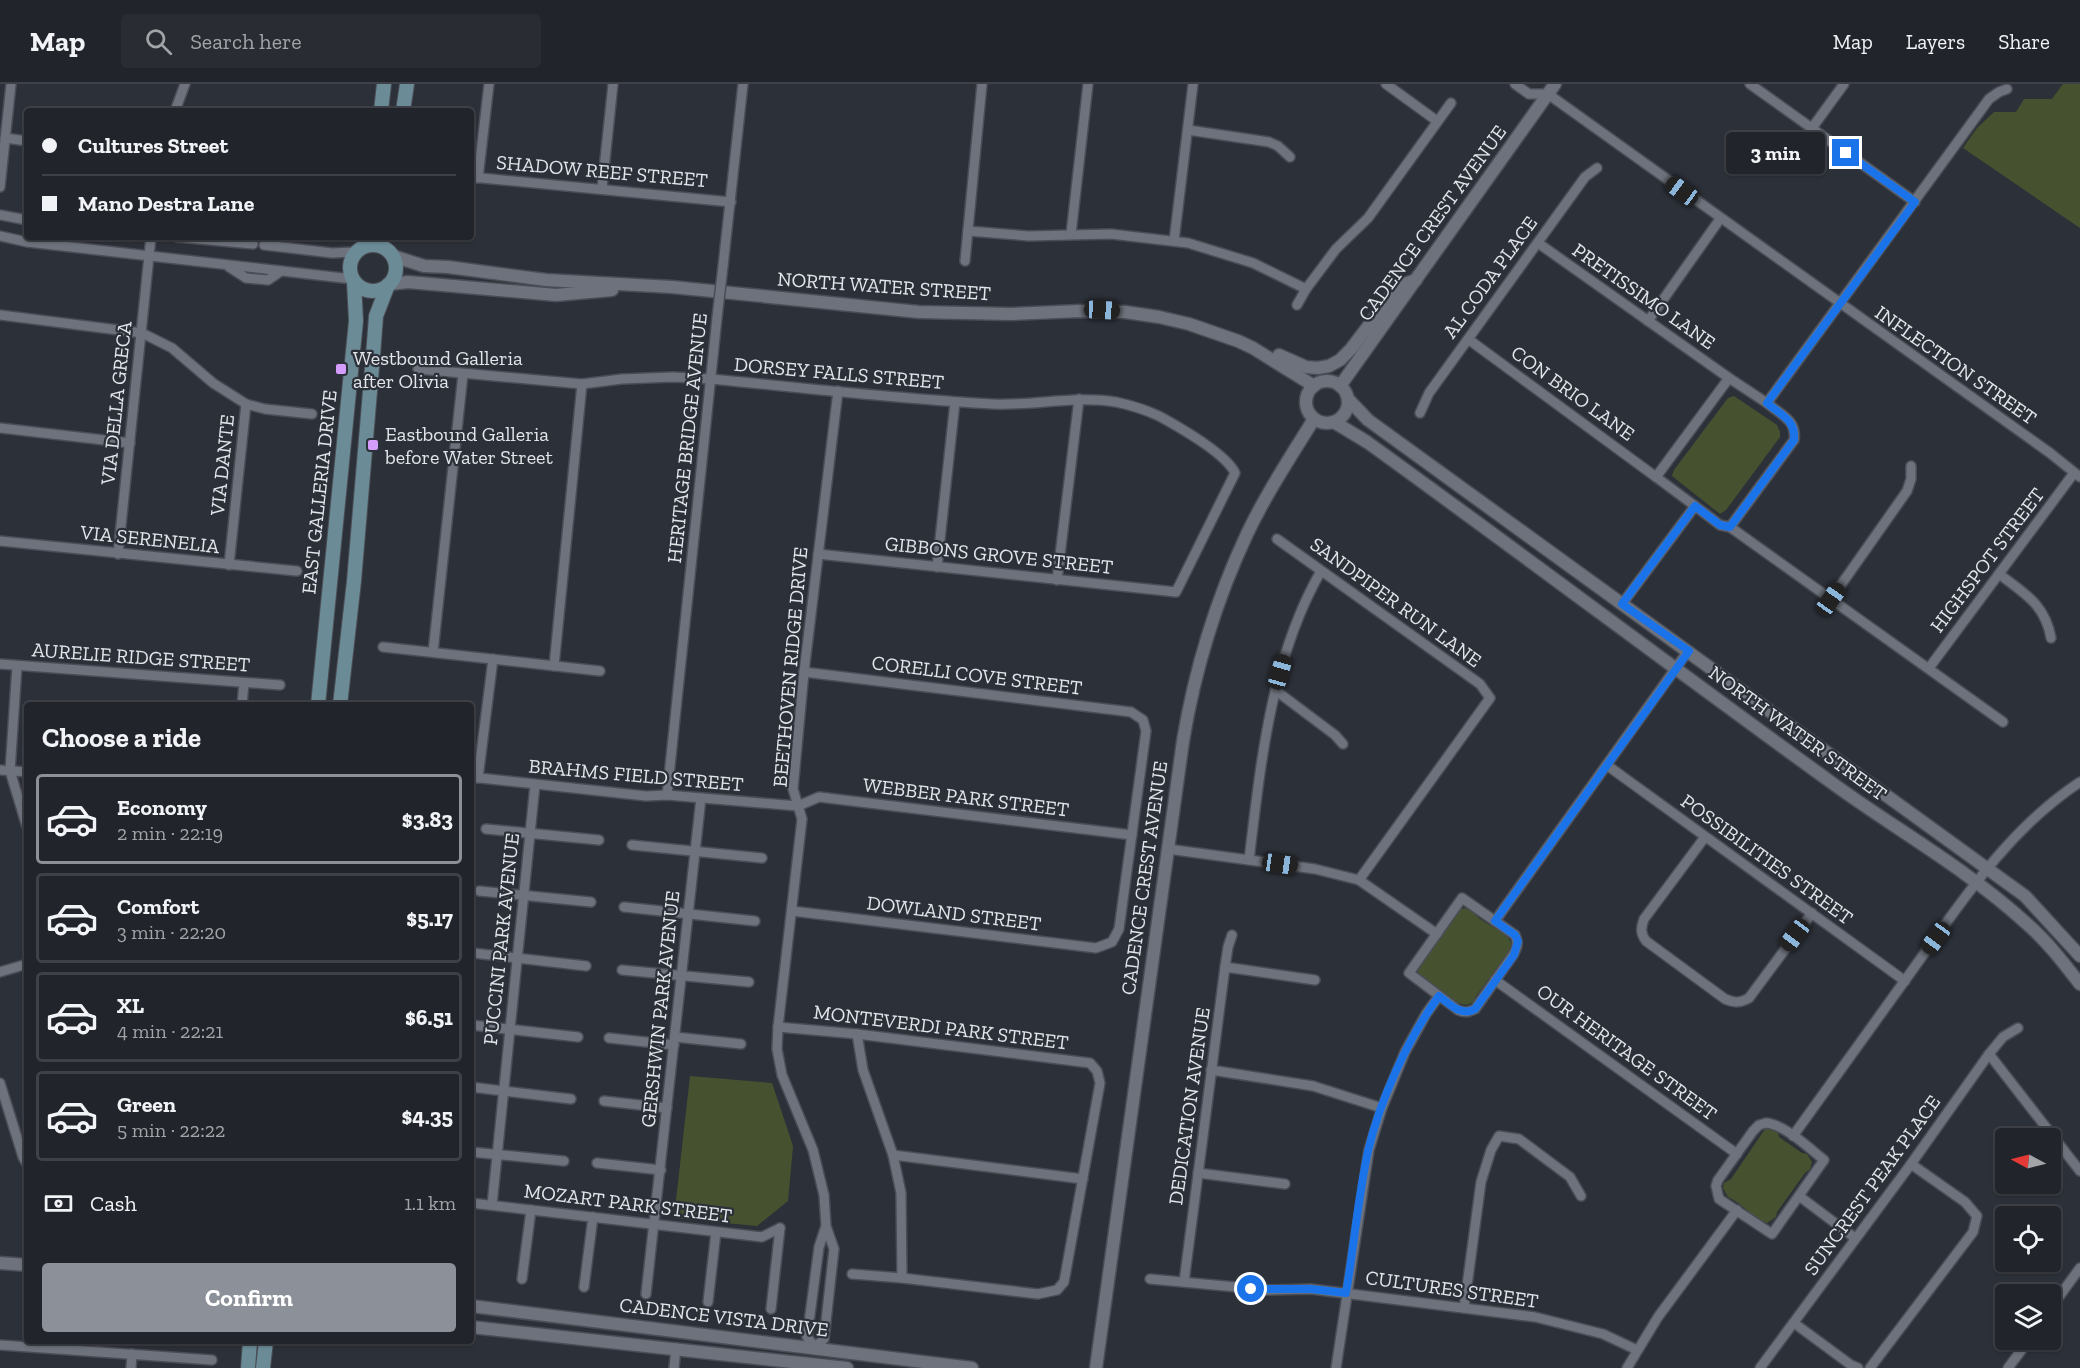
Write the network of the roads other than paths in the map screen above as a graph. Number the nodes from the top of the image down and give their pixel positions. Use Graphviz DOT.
graph roads {
  1 [pos="11,84"];
  2 [pos="185,84"];
  3 [pos="384,84"];
  4 [pos="406,84"];
  5 [pos="489,84"];
  6 [pos="613,84"];
  7 [pos="743,84"];
  8 [pos="982,84"];
  9 [pos="1088,84"];
  10 [pos="1193,84"];
  11 [pos="1386,84"];
  12 [pos="1515,84"];
  13 [pos="1750,84"];
  14 [pos="1844,84"];
  15 [pos="1549,87"];
  16 [pos="2007,89"];
  17 [pos="1451,103"];
  18 [pos="176,108"];
  19 [pos="381,108"];
  20 [pos="403,108"];
  21 [pos="1437,121"];
  22 [pos="1812,128"];
  23 [pos="1188,130"];
  24 [pos="5,138"];
  25 [pos="24,141"];
  26 [pos="1290,157"];
  27 [pos="1597,168"];
  28 [pos="474,177"];
  29 [pos="0,187"];
  30 [pos="602,188"];
  31 [pos="730,202"];
  32 [pos="1915,202"];
  33 [pos="0,216"];
  34 [pos="1720,219"];
  35 [pos="24,220"];
  36 [pos="968,231"];
  37 [pos="1071,234"];
  38 [pos="0,236"];
  39 [pos="151,240"];
  40 [pos="209,240"];
  41 [pos="235,240"];
  42 [pos="277,240"];
  43 [pos="390,240"];
  44 [pos="1174,241"];
  45 [pos="230,242"];
  46 [pos="1538,243"];
  47 [pos="253,244"];
  48 [pos="264,245"];
  49 [pos="360,246"];
  50 [pos="285,247"];
  51 [pos="392,254"];
  52 [pos="150,256"];
  53 [pos="965,261"];
  54 [pos="353,280"];
  55 [pos="1416,280"];
  56 [pos="389,284"];
  57 [pos="652,286"];
  58 [pos="1306,290"];
  59 [pos="1840,304"];
  60 [pos="1297,305"];
  61 [pos="0,315"];
  62 [pos="1648,321"];
  63 [pos="142,333"];
  64 [pos="1468,339"];
  65 [pos="1253,348"];
  66 [pos="418,369"];
  67 [pos="463,374"];
  68 [pos="1729,378"];
  69 [pos="711,379"];
  70 [pos="582,384"];
  71 [pos="1314,386"];
  72 [pos="1340,386"];
  73 [pos="838,391"];
  74 [pos="1079,399"];
  75 [pos="1348,399"];
  76 [pos="955,402"];
  77 [pos="1767,403"];
  78 [pos="246,404"];
  79 [pos="1420,413"];
  80 [pos="312,414"];
  81 [pos="1314,419"];
  82 [pos="1334,422"];
  83 [pos="0,428"];
  84 [pos="130,443"];
  85 [pos="1911,466"];
  86 [pos="2077,475"];
  87 [pos="1656,477"];
  88 [pos="1695,506"];
  89 [pos="1730,527"];
  90 [pos="1277,539"];
  91 [pos="0,541"];
  92 [pos="118,554"];
  93 [pos="818,554"];
  94 [pos="229,565"];
  95 [pos="937,567"];
  96 [pos="297,571"];
  97 [pos="1321,571"];
  98 [pos="1999,574"];
  99 [pos="1057,580"];
  100 [pos="1176,592"];
  101 [pos="1831,599"];
  102 [pos="1622,604"];
  103 [pos="2052,638"];
  104 [pos="383,647"];
  105 [pos="1689,651"];
  106 [pos="433,652"];
  107 [pos="493,659"];
  108 [pos="0,664"];
  109 [pos="17,666"];
  110 [pos="554,666"];
  111 [pos="1676,668"];
  112 [pos="1929,668"];
  113 [pos="600,671"];
  114 [pos="804,672"];
  115 [pos="244,683"];
  116 [pos="280,685"];
  117 [pos="1275,690"];
  118 [pos="242,702"];
  119 [pos="318,702"];
  120 [pos="340,702"];
  121 [pos="2003,722"];
  122 [pos="1343,744"];
  123 [pos="1608,766"];
  124 [pos="5,770"];
  125 [pos="24,772"];
  126 [pos="475,777"];
  127 [pos="2080,782"];
  128 [pos="535,785"];
  129 [pos="667,795"];
  130 [pos="701,798"];
  131 [pos="798,806"];
  132 [pos="24,819"];
  133 [pos="486,829"];
  134 [pos="530,834"];
  135 [pos="1132,835"];
  136 [pos="1706,837"];
  137 [pos="599,840"];
  138 [pos="632,845"];
  139 [pos="1168,849"];
  140 [pos="695,851"];
  141 [pos="762,858"];
  142 [pos="1249,860"];
  143 [pos="1989,869"];
  144 [pos="1359,880"];
  145 [pos="1977,883"];
  146 [pos="479,891"];
  147 [pos="524,896"];
  148 [pos="591,902"];
  149 [pos="624,907"];
  150 [pos="792,911"];
  151 [pos="1812,913"];
  152 [pos="688,914"];
  153 [pos="755,921"];
  154 [pos="1495,921"];
  155 [pos="1232,934"];
  156 [pos="1437,934"];
  157 [pos="474,953"];
  158 [pos="2080,956"];
  159 [pos="517,958"];
  160 [pos="24,965"];
  161 [pos="586,966"];
  162 [pos="1225,967"];
  163 [pos="622,970"];
  164 [pos="0,972"];
  165 [pos="682,976"];
  166 [pos="1315,980"];
  167 [pos="1496,980"];
  168 [pos="1905,981"];
  169 [pos="749,982"];
  170 [pos="2080,984"];
  171 [pos="1439,996"];
  172 [pos="474,1025"];
  173 [pos="778,1027"];
  174 [pos="2018,1028"];
  175 [pos="510,1030"];
  176 [pos="857,1034"];
  177 [pos="578,1037"];
  178 [pos="609,1038"];
  179 [pos="675,1041"];
  180 [pos="741,1044"];
  181 [pos="1989,1054"];
  182 [pos="1211,1070"];
  183 [pos="0,1083"];
  184 [pos="474,1087"];
  185 [pos="504,1091"];
  186 [pos="571,1099"];
  187 [pos="604,1101"];
  188 [pos="668,1108"];
  189 [pos="1382,1108"];
  190 [pos="1793,1136"];
  191 [pos="474,1152"];
  192 [pos="497,1154"];
  193 [pos="1737,1154"];
  194 [pos="893,1155"];
  195 [pos="24,1158"];
  196 [pos="564,1161"];
  197 [pos="597,1163"];
  198 [pos="1911,1164"];
  199 [pos="661,1170"];
  200 [pos="2080,1170"];
  201 [pos="1198,1173"];
  202 [pos="1083,1179"];
  203 [pos="1285,1184"];
  204 [pos="1581,1196"];
  205 [pos="1798,1196"];
  206 [pos="474,1203"];
  207 [pos="492,1205"];
  208 [pos="531,1210"];
  209 [pos="1737,1210"];
  210 [pos="593,1217"];
  211 [pos="655,1224"];
  212 [pos="826,1226"];
  213 [pos="716,1232"];
  214 [pos="1855,1238"];
  215 [pos="0,1263"];
  216 [pos="24,1265"];
  217 [pos="2080,1268"];
  218 [pos="852,1274"];
  219 [pos="902,1278"];
  220 [pos="522,1279"];
  221 [pos="1150,1279"];
  222 [pos="1184,1282"];
  223 [pos="584,1287"];
  224 [pos="1346,1293"];
  225 [pos="646,1294"];
  226 [pos="2061,1294"];
  227 [pos="708,1302"];
  228 [pos="474,1306"];
  229 [pos="1464,1308"];
  230 [pos="771,1309"];
  231 [pos="1794,1323"];
  232 [pos="474,1327"];
  233 [pos="250,1344"];
  234 [pos="266,1344"];
  235 [pos="0,1345"];
  236 [pos="814,1347"];
  237 [pos="676,1348"];
  238 [pos="1638,1350"];
  239 [pos="2022,1350"];
  240 [pos="132,1354"];
  241 [pos="756,1357"];
  242 [pos="212,1360"];
  243 [pos="785,1364"];
  244 [pos="830,1366"];
  245 [pos="2011,1367"];
  246 [pos="131,1368"];
  247 [pos="248,1368"];
  248 [pos="263,1368"];
  249 [pos="674,1368"];
  250 [pos="847,1368"];
  251 [pos="967,1368"];
  252 [pos="1096,1368"];
  253 [pos="1336,1368"];
  254 [pos="1627,1368"];
  255 [pos="1760,1368"];
  256 [pos="1858,1368"];
  257 [pos="1870,1368"];
  1 -- 24 [label="street"];
  2 -- 18 [label="street"];
  3 -- 19 [label="main road"];
  4 -- 20 [label="main road"];
  5 -- 28 [label="street"];
  6 -- 30 [label="street"];
  7 -- 31 [label="street, HERITAGE BRIDGE AVENUE"];
  8 -- 36 [label="street"];
  9 -- 37 [label="street"];
  10 -- 23 [label="street"];
  11 -- 21 [label="street"];
  12 -- 15 [label="street"];
  13 -- 22 [label="street"];
  14 -- 22 [label="street"];
  15 -- 34 [label="street, INFLECTION STREET"];
  15 -- 55 [label="street, CADENCE CREST AVENUE"];
  16 -- 32 [label="street"];
  17 -- 21 [label="street"];
  21 -- 58 [label="street"];
  22 -- 32 [label="street"];
  23 -- 26 [label="street"];
  23 -- 44 [label="street"];
  24 -- 25 [label="street"];
  24 -- 29 [label="street"];
  27 -- 46 [label="street, AL CODA PLACE"];
  28 -- 30 [label="street, SHADOW REEF STREET"];
  30 -- 31 [label="street, SHADOW REEF STREET"];
  31 -- 69 [label="street, HERITAGE BRIDGE AVENUE, bridge"];
  32 -- 59 [label="street"];
  33 -- 35 [label="street"];
  34 -- 59 [label="street, INFLECTION STREET"];
  34 -- 62 [label="street"];
  36 -- 37 [label="street"];
  36 -- 53 [label="street"];
  37 -- 44 [label="street"];
  38 -- 52 [label="street"];
  39 -- 52 [label="street, VIA DELLA GRECA"];
  40 -- 45 [label="street"];
  41 -- 45 [label="street"];
  42 -- 50 [label="street"];
  43 -- 51 [label="main road"];
  44 -- 58 [label="street"];
  45 -- 47 [label="street"];
  46 -- 62 [label="street, PRETISSIMO LANE"];
  46 -- 64 [label="street, AL CODA PLACE"];
  48 -- 50 [label="street"];
  49 -- 50 [label="street"];
  49 -- 51 [label="main road"];
  49 -- 54 [label="main road"];
  51 -- 56 [label="main road"];
  51 -- 57 [label="street, NORTH WATER STREET"];
  52 -- 54 [label="street"];
  52 -- 63 [label="street, VIA DELLA GRECA"];
  54 -- 56 [label="main road"];
  54 -- 119 [label="main road, EAST GALLERIA DRIVE"];
  55 -- 65 [label="street"];
  55 -- 72 [label="street, CADENCE CREST AVENUE"];
  56 -- 57 [label="street, NORTH WATER STREET"];
  56 -- 120 [label="main road, EAST GALLERIA DRIVE"];
  57 -- 65 [label="street, NORTH WATER STREET"];
  58 -- 60 [label="street"];
  59 -- 77 [label="street"];
  59 -- 86 [label="street, INFLECTION STREET"];
  61 -- 63 [label="street"];
  62 -- 68 [label="street, PRETISSIMO LANE"];
  63 -- 78 [label="street"];
  63 -- 84 [label="street, VIA DELLA GRECA"];
  64 -- 79 [label="street, AL CODA PLACE"];
  64 -- 87 [label="street, CON BRIO LANE"];
  65 -- 71 [label="street, NORTH WATER STREET"];
  66 -- 67 [label="street, DORSEY FALLS STREET"];
  67 -- 70 [label="street, DORSEY FALLS STREET"];
  67 -- 106 [label="street"];
  68 -- 77 [label="street, PRETISSIMO LANE"];
  68 -- 87 [label="street"];
  69 -- 70 [label="street, DORSEY FALLS STREET"];
  69 -- 73 [label="street, DORSEY FALLS STREET"];
  69 -- 129 [label="street, HERITAGE BRIDGE AVENUE"];
  70 -- 110 [label="street"];
  71 -- 72 [label="street"];
  71 -- 81 [label="street"];
  72 -- 75 [label="street"];
  73 -- 76 [label="street, DORSEY FALLS STREET"];
  73 -- 93 [label="street, BEETHOVEN RIDGE DRIVE"];
  74 -- 76 [label="street, DORSEY FALLS STREET"];
  74 -- 99 [label="street"];
  74 -- 100 [label="street, DORSEY FALLS STREET"];
  75 -- 82 [label="street"];
  75 -- 102 [label="street, NORTH WATER STREET"];
  76 -- 95 [label="street"];
  77 -- 89 [label="street, PRETISSIMO LANE"];
  78 -- 80 [label="street"];
  78 -- 94 [label="street, VIA DANTE"];
  81 -- 82 [label="street"];
  81 -- 139 [label="street, CADENCE CREST AVENUE"];
  82 -- 111 [label="street, NORTH WATER STREET"];
  83 -- 84 [label="street"];
  84 -- 92 [label="street, VIA DELLA GRECA"];
  85 -- 101 [label="street"];
  86 -- 98 [label="street, HIGHSPOT STREET"];
  87 -- 88 [label="street, CON BRIO LANE"];
  88 -- 89 [label="street, CON BRIO LANE"];
  88 -- 102 [label="street"];
  89 -- 101 [label="street, CON BRIO LANE"];
  90 -- 97 [label="street, SANDPIPER RUN LANE"];
  91 -- 92 [label="street, VIA SERENELIA"];
  92 -- 94 [label="street, VIA SERENELIA"];
  93 -- 95 [label="street, GIBBONS GROVE STREET"];
  93 -- 114 [label="street, BEETHOVEN RIDGE DRIVE"];
  94 -- 96 [label="street, VIA SERENELIA"];
  95 -- 99 [label="street, GIBBONS GROVE STREET"];
  97 -- 117 [label="street"];
  97 -- 144 [label="street, SANDPIPER RUN LANE"];
  98 -- 103 [label="street"];
  98 -- 112 [label="street, HIGHSPOT STREET"];
  99 -- 100 [label="street, GIBBONS GROVE STREET"];
  101 -- 112 [label="street, CON BRIO LANE"];
  102 -- 105 [label="street, NORTH WATER STREET"];
  104 -- 106 [label="street"];
  105 -- 111 [label="street"];
  105 -- 143 [label="street, NORTH WATER STREET"];
  106 -- 107 [label="street"];
  107 -- 110 [label="street"];
  107 -- 126 [label="street"];
  108 -- 109 [label="street, AURELIE RIDGE STREET"];
  109 -- 115 [label="street, AURELIE RIDGE STREET"];
  109 -- 124 [label="street"];
  110 -- 113 [label="street"];
  111 -- 123 [label="street"];
  111 -- 145 [label="street, NORTH WATER STREET"];
  112 -- 121 [label="street, CON BRIO LANE"];
  114 -- 131 [label="street, BEETHOVEN RIDGE DRIVE"];
  114 -- 135 [label="street, CORELLI COVE STREET"];
  115 -- 116 [label="street, AURELIE RIDGE STREET"];
  115 -- 118 [label="street"];
  117 -- 122 [label="street"];
  117 -- 142 [label="street"];
  123 -- 136 [label="street, POSSIBILITIES STREET"];
  123 -- 154 [label="street"];
  124 -- 125 [label="street"];
  124 -- 132 [label="street"];
  126 -- 128 [label="street, BRAHMS FIELD STREET"];
  127 -- 143 [label="street"];
  128 -- 129 [label="street, BRAHMS FIELD STREET"];
  128 -- 134 [label="street, PUCCINI PARK AVENUE"];
  129 -- 130 [label="street, BRAHMS FIELD STREET"];
  130 -- 131 [label="street, BRAHMS FIELD STREET"];
  130 -- 140 [label="street, GERSHWIN PARK AVENUE"];
  131 -- 135 [label="street, WEBBER PARK STREET"];
  131 -- 150 [label="street, BEETHOVEN RIDGE DRIVE"];
  133 -- 134 [label="street"];
  134 -- 137 [label="street"];
  134 -- 147 [label="street, PUCCINI PARK AVENUE"];
  135 -- 150 [label="street, DOWLAND STREET"];
  136 -- 151 [label="street, POSSIBILITIES STREET"];
  136 -- 151 [label="street"];
  138 -- 140 [label="street"];
  139 -- 142 [label="street"];
  139 -- 252 [label="street, CADENCE CREST AVENUE"];
  140 -- 141 [label="street"];
  140 -- 152 [label="street, GERSHWIN PARK AVENUE"];
  142 -- 144 [label="street"];
  143 -- 145 [label="street"];
  143 -- 158 [label="street, NORTH WATER STREET"];
  144 -- 156 [label="street"];
  145 -- 168 [label="street"];
  145 -- 170 [label="street, NORTH WATER STREET"];
  146 -- 147 [label="street"];
  147 -- 148 [label="street"];
  147 -- 159 [label="street, PUCCINI PARK AVENUE"];
  149 -- 152 [label="street"];
  150 -- 173 [label="street, BEETHOVEN RIDGE DRIVE"];
  151 -- 168 [label="street, POSSIBILITIES STREET"];
  152 -- 153 [label="street"];
  152 -- 165 [label="street, GERSHWIN PARK AVENUE"];
  154 -- 156 [label="street"];
  154 -- 167 [label="street"];
  155 -- 162 [label="street, DEDICATION AVENUE"];
  156 -- 171 [label="street"];
  157 -- 159 [label="street"];
  159 -- 161 [label="street"];
  159 -- 175 [label="street, PUCCINI PARK AVENUE"];
  160 -- 164 [label="street"];
  162 -- 166 [label="street"];
  162 -- 182 [label="street, DEDICATION AVENUE"];
  163 -- 165 [label="street"];
  165 -- 169 [label="street"];
  165 -- 179 [label="street, GERSHWIN PARK AVENUE"];
  167 -- 171 [label="street"];
  167 -- 193 [label="street, OUR HERITAGE STREET"];
  168 -- 190 [label="street"];
  171 -- 189 [label="street"];
  172 -- 175 [label="street"];
  173 -- 176 [label="street, MONTEVERDI PARK STREET"];
  173 -- 212 [label="street, BEETHOVEN RIDGE DRIVE"];
  174 -- 181 [label="street, SUNCREST PEAK PLACE"];
  175 -- 177 [label="street"];
  175 -- 185 [label="street, PUCCINI PARK AVENUE"];
  176 -- 194 [label="street"];
  176 -- 202 [label="street, MONTEVERDI PARK STREET"];
  178 -- 179 [label="street"];
  179 -- 180 [label="street"];
  179 -- 188 [label="street, GERSHWIN PARK AVENUE"];
  181 -- 198 [label="street, SUNCREST PEAK PLACE"];
  181 -- 200 [label="street"];
  182 -- 189 [label="street"];
  182 -- 201 [label="street, DEDICATION AVENUE"];
  183 -- 195 [label="street"];
  184 -- 185 [label="street"];
  185 -- 186 [label="street"];
  185 -- 192 [label="street, PUCCINI PARK AVENUE"];
  187 -- 188 [label="street"];
  188 -- 199 [label="street, GERSHWIN PARK AVENUE"];
  189 -- 224 [label="street"];
  190 -- 193 [label="street"];
  190 -- 205 [label="street"];
  191 -- 192 [label="street"];
  192 -- 196 [label="street"];
  192 -- 207 [label="street, PUCCINI PARK AVENUE"];
  193 -- 209 [label="street"];
  194 -- 202 [label="street"];
  194 -- 219 [label="street"];
  197 -- 199 [label="street"];
  198 -- 214 [label="street, SUNCREST PEAK PLACE"];
  198 -- 257 [label="street"];
  199 -- 211 [label="street, GERSHWIN PARK AVENUE"];
  201 -- 203 [label="street"];
  201 -- 222 [label="street, DEDICATION AVENUE"];
  202 -- 219 [label="street"];
  204 -- 229 [label="street"];
  205 -- 209 [label="street"];
  205 -- 214 [label="street"];
  206 -- 207 [label="street, MOZART PARK STREET"];
  207 -- 208 [label="street, MOZART PARK STREET"];
  208 -- 210 [label="street, MOZART PARK STREET"];
  208 -- 220 [label="street"];
  209 -- 238 [label="street"];
  210 -- 211 [label="street, MOZART PARK STREET"];
  210 -- 223 [label="street"];
  211 -- 213 [label="street, MOZART PARK STREET"];
  211 -- 225 [label="street, GERSHWIN PARK AVENUE"];
  212 -- 236 [label="street, BEETHOVEN RIDGE DRIVE"];
  212 -- 236 [label="street, BEETHOVEN RIDGE DRIVE"];
  213 -- 227 [label="street"];
  213 -- 230 [label="street, MOZART PARK STREET"];
  214 -- 231 [label="street, SUNCREST PEAK PLACE"];
  215 -- 216 [label="street"];
  217 -- 226 [label="street"];
  218 -- 219 [label="street"];
  221 -- 222 [label="street, CULTURES STREET"];
  222 -- 224 [label="street, CULTURES STREET"];
  224 -- 229 [label="street, CULTURES STREET"];
  224 -- 253 [label="street"];
  228 -- 236 [label="street, CADENCE VISTA DRIVE"];
  229 -- 238 [label="street, CULTURES STREET"];
  231 -- 255 [label="street, SUNCREST PEAK PLACE"];
  231 -- 256 [label="street"];
  232 -- 237 [label="street, CADENCE VISTA DRIVE"];
  233 -- 247 [label="main road"];
  234 -- 248 [label="main road"];
  235 -- 240 [label="street"];
  236 -- 241 [label="street"];
  236 -- 244 [label="street"];
  236 -- 251 [label="street, CADENCE VISTA DRIVE"];
  237 -- 241 [label="street, CADENCE VISTA DRIVE"];
  237 -- 249 [label="street"];
  238 -- 254 [label="street"];
  239 -- 245 [label="street"];
  240 -- 242 [label="street"];
  240 -- 246 [label="street"];
  241 -- 243 [label="street, CADENCE VISTA DRIVE"];
  243 -- 244 [label="street, CADENCE VISTA DRIVE"];
  244 -- 250 [label="street, CADENCE VISTA DRIVE"];
}
